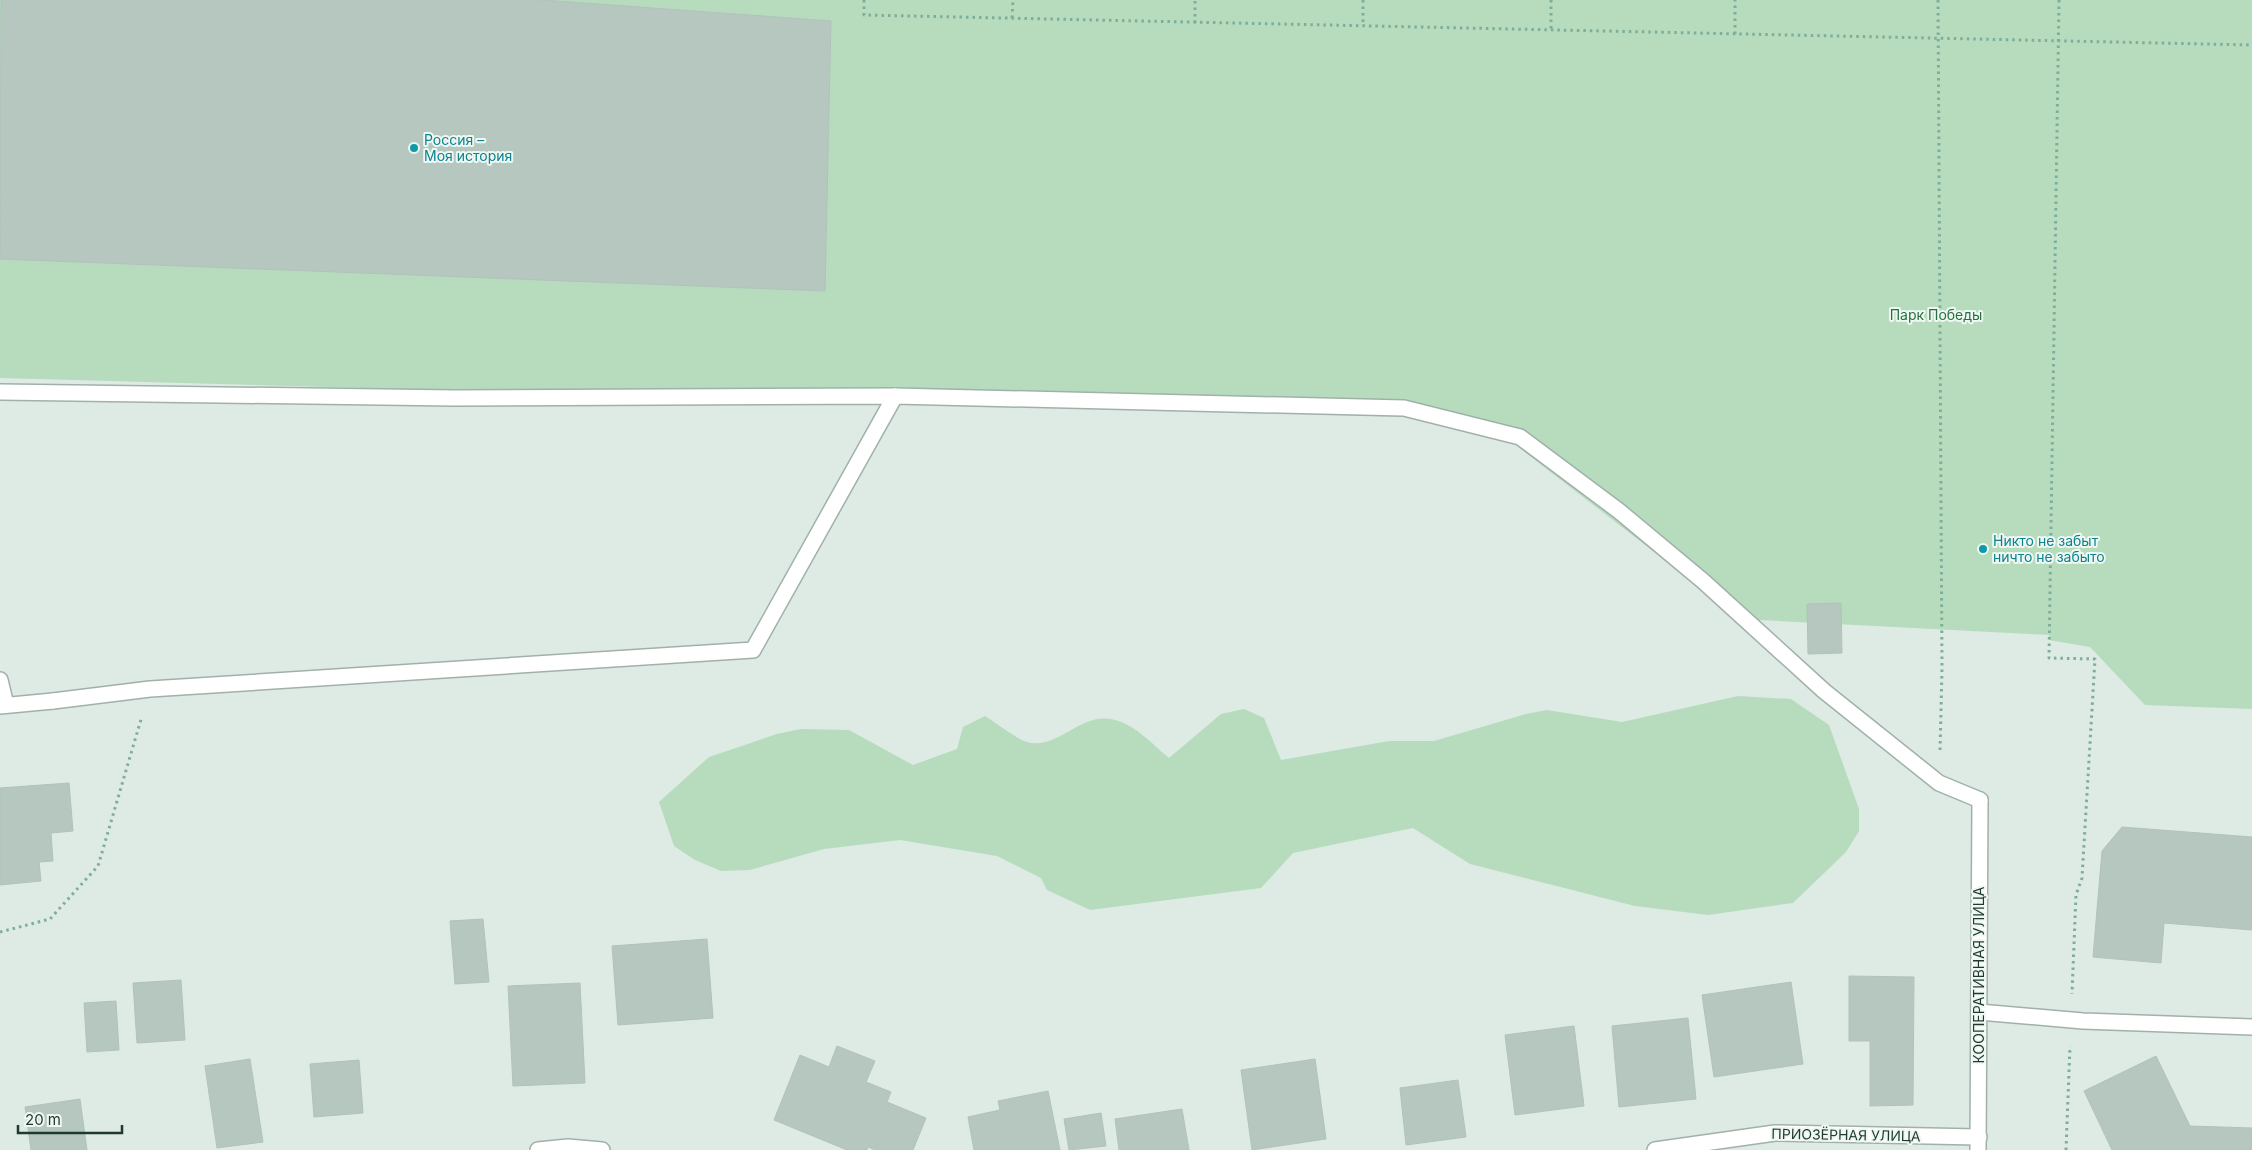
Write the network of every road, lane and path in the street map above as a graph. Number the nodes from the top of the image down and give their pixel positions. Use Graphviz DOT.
graph roads {
  1 [pos="864,0"];
  2 [pos="1012,0"];
  3 [pos="1195,0"];
  4 [pos="1363,0"];
  5 [pos="1550,0"];
  6 [pos="1735,0"];
  7 [pos="1938,0"];
  8 [pos="2059,0"];
  9 [pos="1012,18"];
  10 [pos="1195,23"];
  11 [pos="1363,26"];
  12 [pos="1551,30"];
  13 [pos="1734,34"];
  14 [pos="1936,38"];
  15 [pos="2058,41"];
  16 [pos="2252,45"];
  17 [pos="0,392"];
  18 [pos="895,396"];
  19 [pos="0,680"];
  20 [pos="150,689"];
  21 [pos="3,705"];
  22 [pos="1939,783"];
  23 [pos="0,932"];
  24 [pos="1979,1012"];
  25 [pos="2071,1020"];
  26 [pos="2252,1027"];
  27 [pos="1979,1143"];
  28 [pos="538,1150"];
  29 [pos="602,1150"];
  30 [pos="1656,1150"];
  31 [pos="2066,1150"];
  1 -- 9 [label="path"];
  2 -- 9 [label="path"];
  3 -- 10 [label="path"];
  4 -- 11 [label="path"];
  5 -- 12 [label="path"];
  6 -- 13 [label="path"];
  7 -- 14 [label="path"];
  8 -- 15 [label="path"];
  9 -- 10 [label="path"];
  10 -- 11 [label="path"];
  11 -- 12 [label="path"];
  12 -- 13 [label="path"];
  13 -- 14 [label="path"];
  14 -- 15 [label="path"];
  14 -- 22 [label="path"];
  15 -- 16 [label="path"];
  15 -- 25 [label="path"];
  17 -- 18 [label="street"];
  18 -- 20 [label="street"];
  18 -- 22 [label="street"];
  19 -- 21 [label="street"];
  20 -- 21 [label="street"];
  20 -- 23 [label="path"];
  22 -- 24 [label="street, КООПЕРАТИВНАЯ УЛИЦА"];
  24 -- 25 [label="street"];
  24 -- 27 [label="street, КООПЕРАТИВНАЯ УЛИЦА"];
  25 -- 26 [label="street"];
  25 -- 31 [label="path"];
  27 -- 30 [label="street, ПРИОЗЁРНАЯ УЛИЦА"];
  28 -- 29 [label="street"];
}
